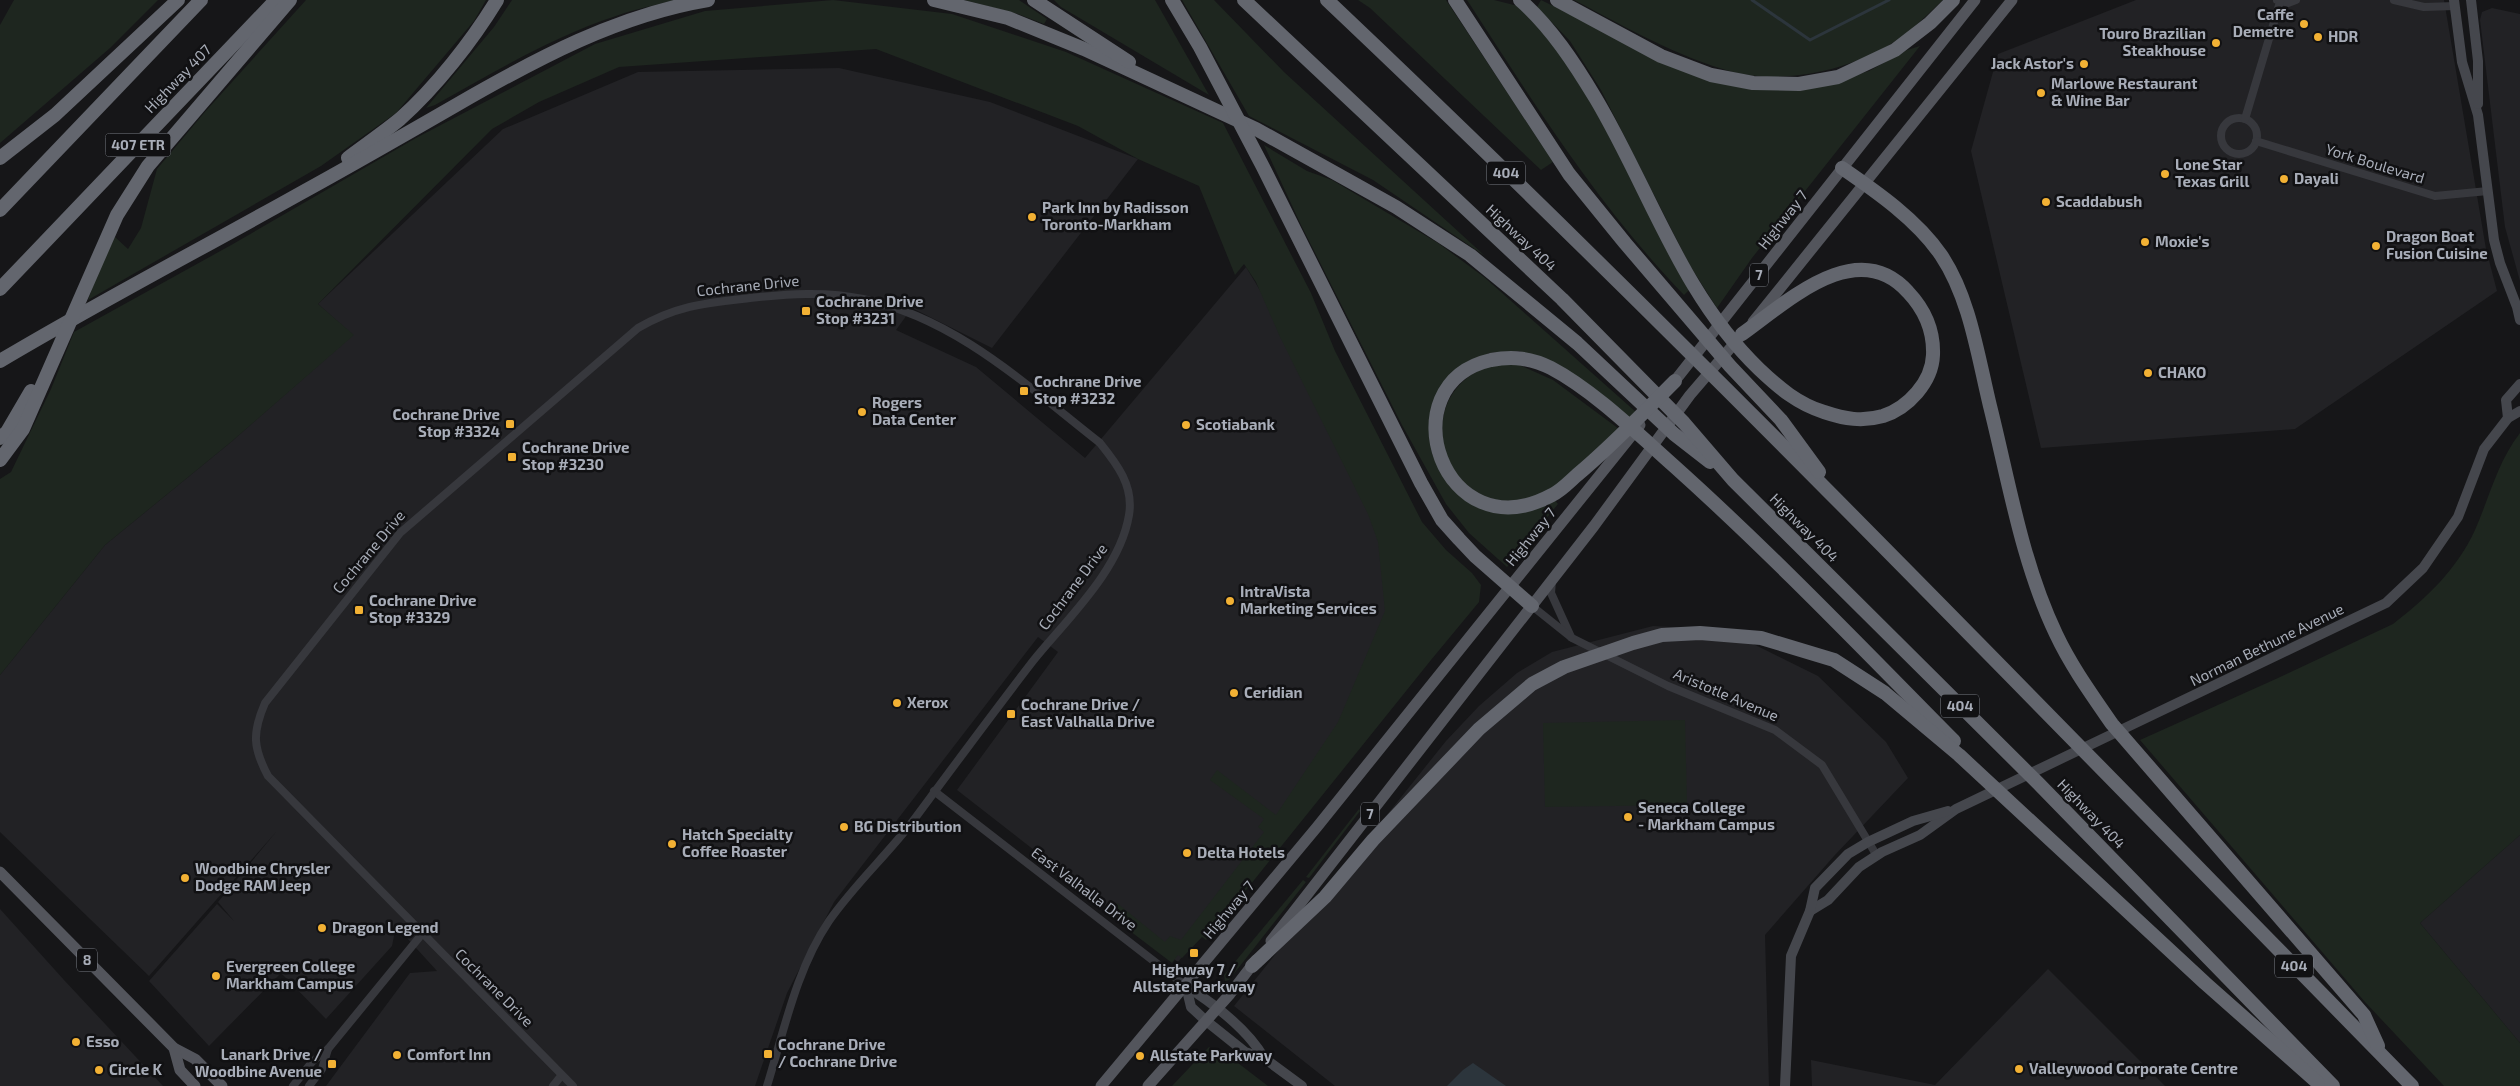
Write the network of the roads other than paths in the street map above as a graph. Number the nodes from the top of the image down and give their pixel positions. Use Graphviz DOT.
graph roads {
  1 [pos="178,0"];
  2 [pos="201,0"];
  3 [pos="276,0"];
  4 [pos="290,0"];
  5 [pos="497,0"];
  6 [pos="708,0"];
  7 [pos="934,0"];
  8 [pos="1034,0"];
  9 [pos="1172,0"];
  10 [pos="1244,0"];
  11 [pos="1327,0"];
  12 [pos="1455,0"];
  13 [pos="1520,0"];
  14 [pos="1557,0"];
  15 [pos="1953,0"];
  16 [pos="1975,0"];
  17 [pos="2012,0"];
  18 [pos="2296,0"];
  19 [pos="2394,0"];
  20 [pos="2278,1"];
  21 [pos="2471,2"];
  22 [pos="2454,3"];
  23 [pos="1208,107"];
  24 [pos="2478,115"];
  25 [pos="2245,119"];
  26 [pos="2256,141"];
  27 [pos="0,158"];
  28 [pos="1842,168"];
  29 [pos="1865,185"];
  30 [pos="2488,191"];
  31 [pos="301,194"];
  32 [pos="0,210"];
  33 [pos="0,289"];
  34 [pos="2519,307"];
  35 [pos="2520,320"];
  36 [pos="1742,334"];
  37 [pos="57,349"];
  38 [pos="0,360"];
  39 [pos="1675,381"];
  40 [pos="2520,384"];
  41 [pos="2520,411"];
  42 [pos="2508,418"];
  43 [pos="0,438"];
  44 [pos="0,460"];
  45 [pos="1733,480"];
  46 [pos="1846,509"];
  47 [pos="1552,581"];
  48 [pos="1511,586"];
  49 [pos="1532,606"];
  50 [pos="1572,638"];
  51 [pos="934,791"];
  52 [pos="1956,809"];
  53 [pos="2040,828"];
  54 [pos="1868,842"];
  55 [pos="1877,856"];
  56 [pos="0,872"];
  57 [pos="1810,911"];
  58 [pos="422,934"];
  59 [pos="1252,966"];
  60 [pos="1186,986"];
  61 [pos="1217,1009"];
  62 [pos="1205,1020"];
  63 [pos="174,1048"];
  64 [pos="328,1049"];
  65 [pos="2383,1056"];
  66 [pos="1264,1058"];
  67 [pos="561,1076"];
  68 [pos="195,1086"];
  69 [pos="222,1086"];
  70 [pos="293,1086"];
  71 [pos="309,1086"];
  72 [pos="553,1086"];
  73 [pos="574,1086"];
  74 [pos="767,1086"];
  75 [pos="1101,1086"];
  76 [pos="1148,1086"];
  77 [pos="1302,1086"];
  78 [pos="1785,1086"];
  79 [pos="2322,1086"];
  80 [pos="2333,1086"];
  81 [pos="2412,1086"];
  1 -- 27 [label="highway"];
  2 -- 32 [label="highway"];
  3 -- 33 [label="highway, Highway 407 / 407 ETR"];
  4 -- 37 [label="highway"];
  5 -- 31 [label="highway"];
  6 -- 31 [label="highway"];
  7 -- 23 [label="highway"];
  8 -- 23 [label="highway"];
  9 -- 48 [label="highway"];
  10 -- 45 [label="highway, Highway 404 / 404"];
  11 -- 46 [label="highway, 404"];
  12 -- 46 [label="highway"];
  13 -- 36 [label="highway"];
  14 -- 15 [label="highway"];
  16 -- 28 [label="main road, Highway 7 / 7"];
  17 -- 29 [label="main road, 7"];
  18 -- 20 [label="street"];
  19 -- 22 [label="street"];
  20 -- 25 [label="street"];
  21 -- 22 [label="street"];
  21 -- 24 [label="street"];
  22 -- 24 [label="street"];
  23 -- 45 [label="highway"];
  24 -- 30 [label="street"];
  25 -- 26 [label="street"];
  25 -- 26 [label="street"];
  26 -- 30 [label="street, York Boulevard"];
  28 -- 29 [label="highway"];
  28 -- 39 [label="main road, Highway 7 / 7"];
  29 -- 36 [label="main road, 7"];
  29 -- 65 [label="highway"];
  30 -- 34 [label="street"];
  31 -- 38 [label="highway"];
  34 -- 35 [label="street"];
  36 -- 47 [label="main road, 7"];
  37 -- 43 [label="highway"];
  37 -- 44 [label="highway"];
  39 -- 48 [label="main road, Highway 7 / 7"];
  39 -- 53 [label="highway"];
  40 -- 42 [label="street, Norman Bethune Avenue"];
  41 -- 42 [label="street, Norman Bethune Avenue"];
  42 -- 52 [label="street, Norman Bethune Avenue"];
  45 -- 80 [label="highway, Highway 404 / 404"];
  46 -- 65 [label="highway, 404"];
  47 -- 49 [label="main road, 7"];
  47 -- 50 [label="street"];
  48 -- 49 [label="highway"];
  48 -- 60 [label="main road, Highway 7 / 7"];
  49 -- 50 [label="street, Aristotle Avenue"];
  49 -- 59 [label="main road, 7"];
  50 -- 54 [label="street, Aristotle Avenue"];
  51 -- 58 [label="street, Cochrane Drive"];
  51 -- 60 [label="street, East Valhalla Drive"];
  51 -- 74 [label="street, Cochrane Drive"];
  52 -- 54 [label="street, Norman Bethune Avenue"];
  52 -- 55 [label="street, Norman Bethune Avenue"];
  53 -- 59 [label="highway"];
  53 -- 79 [label="highway"];
  54 -- 55 [label="street, Aristotle Avenue"];
  54 -- 57 [label="street, Norman Bethune Avenue"];
  55 -- 57 [label="street, Norman Bethune Avenue"];
  56 -- 63 [label="main road, 8"];
  57 -- 78 [label="street, Norman Bethune Avenue"];
  58 -- 64 [label="street"];
  58 -- 67 [label="street, Cochrane Drive"];
  59 -- 61 [label="main road, 7"];
  60 -- 61 [label="street, East Valhalla Drive"];
  60 -- 62 [label="street"];
  60 -- 75 [label="main road, Highway 7 / 7"];
  61 -- 62 [label="main road, 7"];
  61 -- 66 [label="street"];
  62 -- 66 [label="street"];
  62 -- 76 [label="main road, 7"];
  63 -- 68 [label="main road, 8"];
  63 -- 69 [label="main road, 8"];
  64 -- 70 [label="street"];
  64 -- 71 [label="street"];
  65 -- 81 [label="highway, 404"];
  66 -- 77 [label="street"];
  67 -- 72 [label="street"];
  67 -- 73 [label="street, Cochrane Drive"];
}
